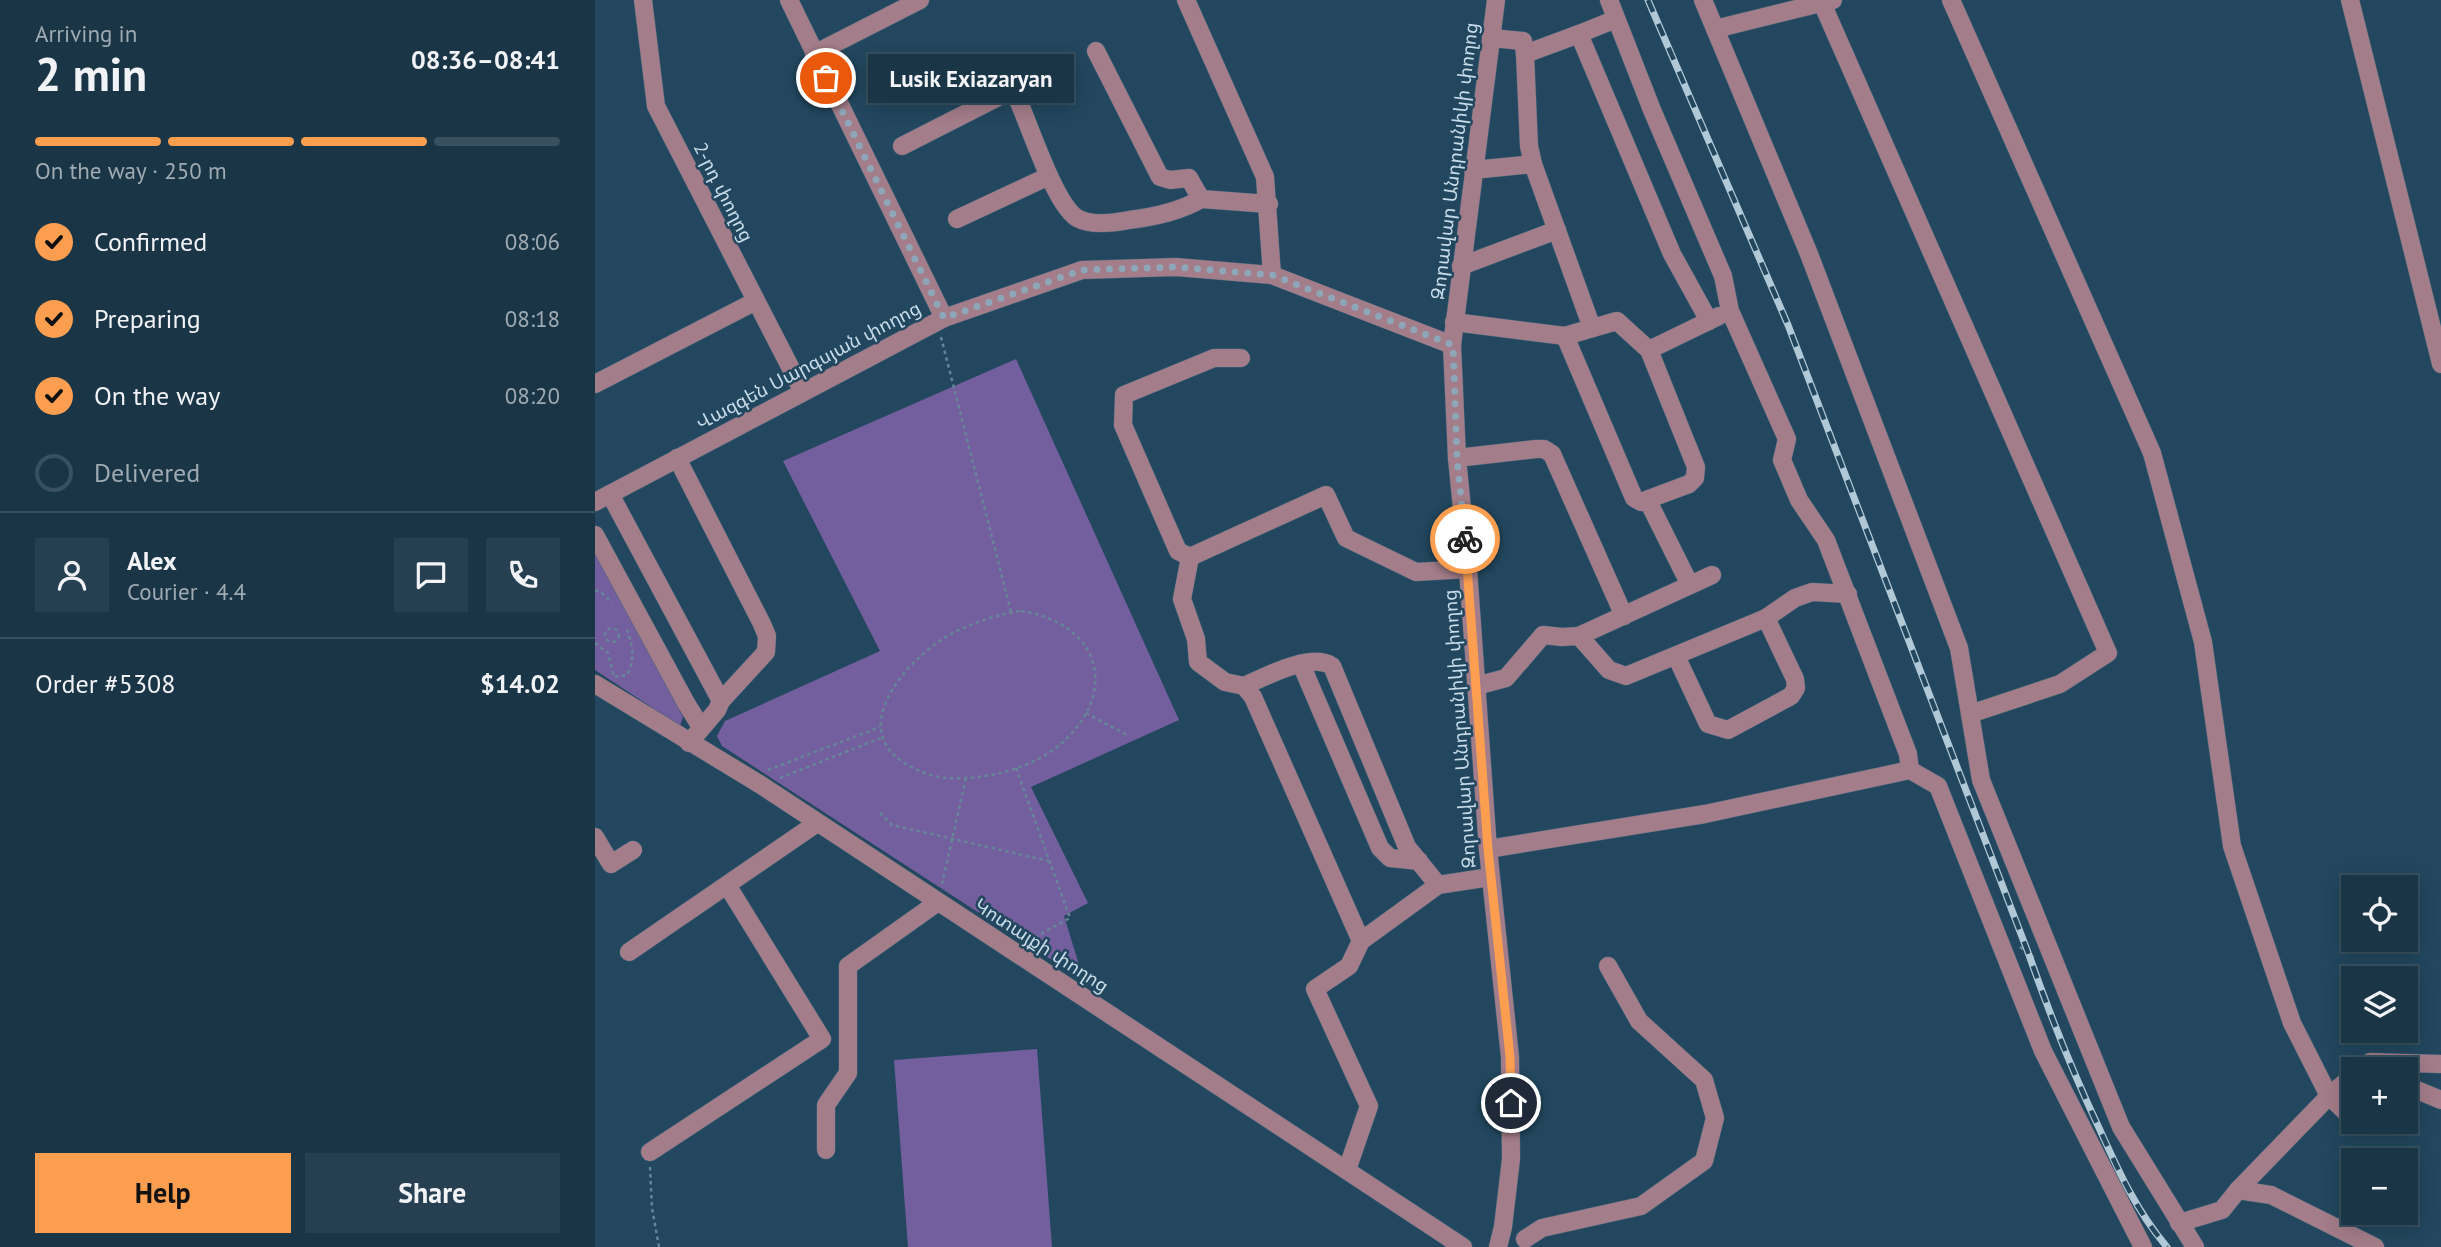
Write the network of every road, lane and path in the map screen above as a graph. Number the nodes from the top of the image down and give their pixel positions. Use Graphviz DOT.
graph roads {
  1 [pos="643,0"];
  2 [pos="789,0"];
  3 [pos="920,0"];
  4 [pos="1186,0"];
  5 [pos="1496,0"];
  6 [pos="1609,0"];
  7 [pos="1703,0"];
  8 [pos="1951,0"];
  9 [pos="2350,0"];
  10 [pos="1827,1"];
  11 [pos="1616,19"];
  12 [pos="1715,29"];
  13 [pos="1579,34"];
  14 [pos="1491,38"];
  15 [pos="1095,51"];
  16 [pos="814,54"];
  17 [pos="1525,54"];
  18 [pos="902,146"];
  19 [pos="1533,164"];
  20 [pos="1473,170"];
  21 [pos="1049,176"];
  22 [pos="1201,200"];
  23 [pos="1269,204"];
  24 [pos="957,219"];
  25 [pos="1557,230"];
  26 [pos="1461,266"];
  27 [pos="1272,275"];
  28 [pos="756,301"];
  29 [pos="1730,311"];
  30 [pos="940,319"];
  31 [pos="1709,321"];
  32 [pos="1454,322"];
  33 [pos="1592,328"];
  34 [pos="1565,336"];
  35 [pos="1453,345"];
  36 [pos="1649,351"];
  37 [pos="1241,358"];
  38 [pos="2441,364"];
  39 [pos="595,384"];
  40 [pos="803,392"];
  41 [pos="677,458"];
  42 [pos="1457,458"];
  43 [pos="602,498"];
  44 [pos="1648,501"];
  45 [pos="595,535"];
  46 [pos="1190,557"];
  47 [pos="1468,569"];
  48 [pos="1712,575"];
  49 [pos="1690,585"];
  50 [pos="595,590"];
  51 [pos="1848,594"];
  52 [pos="614,605"];
  53 [pos="1010,612"];
  54 [pos="1624,616"];
  55 [pos="1766,618"];
  56 [pos="616,629"];
  57 [pos="1579,636"];
  58 [pos="608,642"];
  59 [pos="595,643"];
  60 [pos="602,648"];
  61 [pos="1676,656"];
  62 [pos="1301,664"];
  63 [pos="595,684"];
  64 [pos="1244,686"];
  65 [pos="1476,686"];
  66 [pos="721,701"];
  67 [pos="1086,713"];
  68 [pos="1970,714"];
  69 [pos="701,727"];
  70 [pos="880,727"];
  71 [pos="1129,736"];
  72 [pos="881,737"];
  73 [pos="689,743"];
  74 [pos="1016,768"];
  75 [pos="1910,770"];
  76 [pos="966,778"];
  77 [pos="755,782"];
  78 [pos="880,813"];
  79 [pos="817,823"];
  80 [pos="595,837"];
  81 [pos="952,838"];
  82 [pos="1488,849"];
  83 [pos="633,850"];
  84 [pos="1049,861"];
  85 [pos="1419,861"];
  86 [pos="1490,877"];
  87 [pos="1438,884"];
  88 [pos="727,885"];
  89 [pos="938,902"];
  90 [pos="1361,941"];
  91 [pos="2020,947"];
  92 [pos="1012,951"];
  93 [pos="629,952"];
  94 [pos="1608,966"];
  95 [pos="2059,971"];
  96 [pos="2418,1063"];
  97 [pos="2441,1064"];
  98 [pos="2341,1086"];
  99 [pos="2418,1090"];
  100 [pos="2329,1096"];
  101 [pos="2441,1100"];
  102 [pos="2341,1108"];
  103 [pos="826,1150"];
  104 [pos="650,1152"];
  105 [pos="1347,1170"];
  106 [pos="2238,1190"];
  107 [pos="2179,1223"];
  108 [pos="1503,1227"];
  109 [pos="1525,1243"];
  110 [pos="659,1247"];
  111 [pos="1463,1247"];
  112 [pos="1498,1247"];
  113 [pos="2143,1247"];
  114 [pos="2195,1247"];
  115 [pos="2375,1247"];
  1 -- 28 [label="street, 2-րդ փողոց"];
  2 -- 16 [label="street"];
  3 -- 16 [label="street"];
  4 -- 23 [label="street"];
  5 -- 14 [label="street, Զորավար Անդրանիկի փողոց"];
  6 -- 11 [label="street"];
  7 -- 12 [label="street"];
  8 -- 100 [label="street"];
  9 -- 38 [label="street"];
  10 -- 12 [label="street"];
  10 -- 68 [label="street"];
  11 -- 13 [label="street"];
  11 -- 29 [label="street"];
  12 -- 68 [label="street"];
  13 -- 17 [label="street"];
  13 -- 31 [label="street"];
  14 -- 17 [label="street"];
  14 -- 20 [label="street, Զորավար Անդրանիկի փողոց"];
  15 -- 22 [label="street"];
  16 -- 30 [label="street"];
  17 -- 19 [label="street"];
  18 -- 21 [label="street"];
  19 -- 20 [label="street"];
  19 -- 25 [label="street"];
  20 -- 26 [label="street, Զորավար Անդրանիկի փողոց"];
  21 -- 22 [label="street"];
  21 -- 24 [label="street"];
  22 -- 23 [label="street"];
  23 -- 27 [label="street"];
  25 -- 26 [label="street"];
  25 -- 33 [label="street"];
  26 -- 32 [label="street, Զորավար Անդրանիկի փողոց"];
  27 -- 30 [label="street, Վազգեն Սարգսյան փողոց"];
  27 -- 35 [label="street, Վազգեն Սարգսյան փողոց"];
  28 -- 39 [label="street"];
  28 -- 40 [label="street, 2-րդ փողոց"];
  29 -- 31 [label="street"];
  29 -- 51 [label="street"];
  30 -- 40 [label="street, Վազգեն Սարգսյան փողոց"];
  30 -- 53 [label="path"];
  31 -- 36 [label="street"];
  32 -- 34 [label="street"];
  32 -- 35 [label="street, Զորավար Անդրանիկի փողոց"];
  33 -- 34 [label="street"];
  33 -- 36 [label="street"];
  34 -- 44 [label="street"];
  35 -- 42 [label="street, Զորավար Անդրանիկի փողոց"];
  36 -- 44 [label="street"];
  37 -- 46 [label="street"];
  40 -- 41 [label="street, Վազգեն Սարգսյան փողոց"];
  41 -- 43 [label="street, Վազգեն Սարգսյան փողոց"];
  41 -- 66 [label="street"];
  42 -- 47 [label="street, Զորավար Անդրանիկի փողոց"];
  42 -- 54 [label="street"];
  43 -- 66 [label="street"];
  44 -- 49 [label="street"];
  45 -- 69 [label="street"];
  46 -- 47 [label="street"];
  46 -- 64 [label="street"];
  47 -- 65 [label="street, Զորավար Անդրանիկի փողոց"];
  48 -- 49 [label="street"];
  49 -- 54 [label="street"];
  50 -- 52 [label="path"];
  51 -- 55 [label="street"];
  51 -- 75 [label="street"];
  53 -- 67 [label="path"];
  53 -- 70 [label="path"];
  54 -- 57 [label="street"];
  55 -- 61 [label="street"];
  55 -- 61 [label="street"];
  56 -- 58 [label="path"];
  56 -- 58 [label="path"];
  56 -- 60 [label="path"];
  57 -- 61 [label="street"];
  57 -- 65 [label="street"];
  58 -- 60 [label="path"];
  59 -- 60 [label="path"];
  62 -- 64 [label="street"];
  62 -- 85 [label="street"];
  62 -- 85 [label="street"];
  63 -- 73 [label="street, Կոտայքի փողոց"];
  64 -- 90 [label="street"];
  65 -- 82 [label="street, Զորավար Անդրանիկի փողոց"];
  66 -- 69 [label="street"];
  67 -- 71 [label="path"];
  67 -- 74 [label="path"];
  68 -- 95 [label="street"];
  69 -- 73 [label="street"];
  70 -- 72 [label="path"];
  70 -- 77 [label="path"];
  72 -- 76 [label="path"];
  72 -- 77 [label="path"];
  73 -- 77 [label="street, Կոտայքի փողոց"];
  74 -- 76 [label="path"];
  74 -- 84 [label="path"];
  75 -- 82 [label="street"];
  75 -- 113 [label="street"];
  76 -- 81 [label="path"];
  77 -- 79 [label="street, Կոտայքի փողոց"];
  78 -- 81 [label="path"];
  79 -- 88 [label="street"];
  79 -- 89 [label="street, Կոտայքի փողոց"];
  80 -- 83 [label="street"];
  81 -- 84 [label="path"];
  81 -- 89 [label="path"];
  82 -- 86 [label="street, Զորավար Անդրանիկի փողոց"];
  84 -- 92 [label="path"];
  85 -- 87 [label="street"];
  86 -- 87 [label="street"];
  86 -- 108 [label="street, Զորավար Անդրանիկի փողոց"];
  87 -- 90 [label="street"];
  88 -- 93 [label="street"];
  88 -- 104 [label="street"];
  89 -- 92 [label="street, Կոտայքի փողոց"];
  89 -- 103 [label="street"];
  90 -- 105 [label="street"];
  91 -- 95 [label="path"];
  92 -- 105 [label="street, Կոտայքի փողոց"];
  94 -- 109 [label="street"];
  95 -- 107 [label="street"];
  96 -- 97 [label="street"];
  98 -- 100 [label="street"];
  99 -- 101 [label="street"];
  100 -- 102 [label="street"];
  100 -- 106 [label="street"];
  104 -- 110 [label="path"];
  105 -- 111 [label="street, Կոտայքի փողոց"];
  106 -- 107 [label="street"];
  106 -- 115 [label="street"];
  107 -- 114 [label="street"];
  108 -- 109 [label="street"];
  108 -- 112 [label="street, Զորավար Անդրանիկի փողոց"];
}
